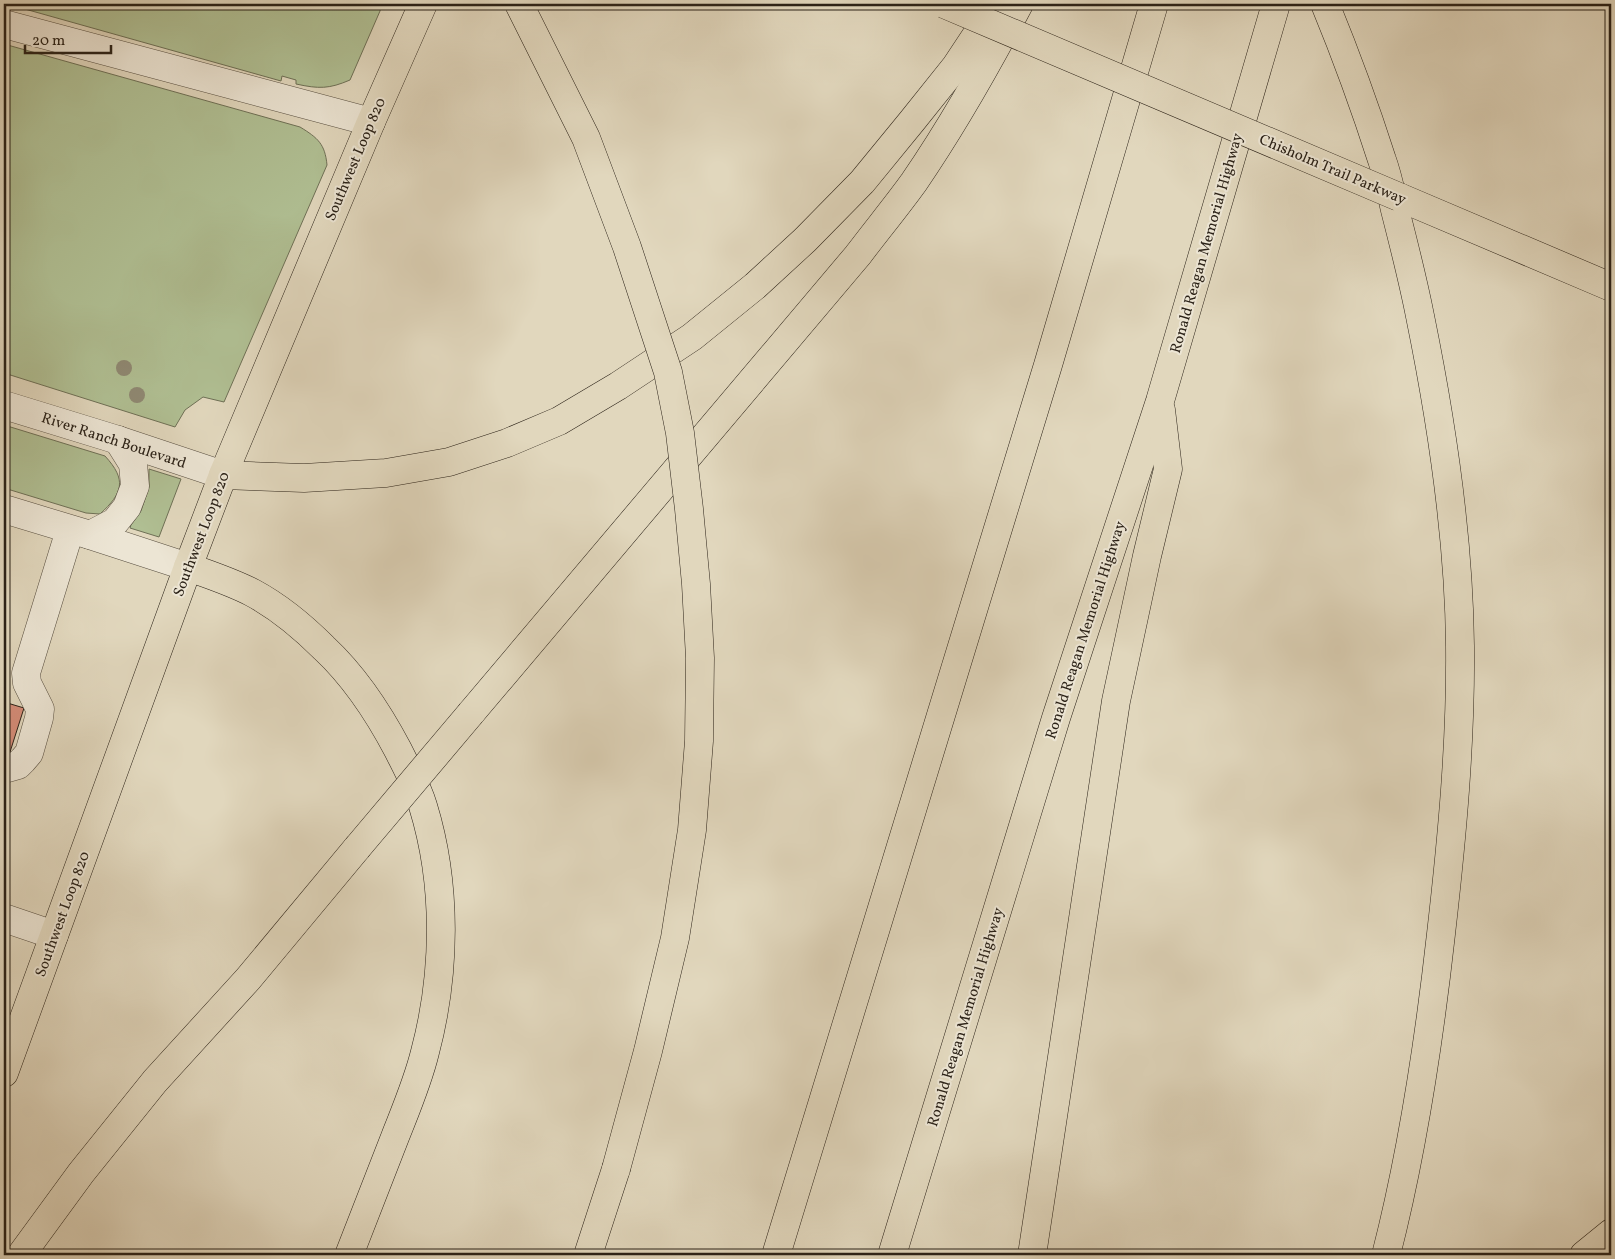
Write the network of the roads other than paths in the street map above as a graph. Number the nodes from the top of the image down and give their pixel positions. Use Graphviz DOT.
graph roads {
  1 [pos="424,4"];
  2 [pos="519,4"];
  3 [pos="944,4"];
  4 [pos="997,4"];
  5 [pos="1019,4"];
  6 [pos="1154,4"];
  7 [pos="1276,4"];
  8 [pos="1325,4"];
  9 [pos="4,24"];
  10 [pos="371,122"];
  11 [pos="1611,288"];
  12 [pos="1160,401"];
  13 [pos="4,405"];
  14 [pos="118,440"];
  15 [pos="223,475"];
  16 [pos="4,509"];
  17 [pos="80,532"];
  18 [pos="188,567"];
  19 [pos="4,769"];
  20 [pos="4,918"];
  21 [pos="54,935"];
  22 [pos="6,1063"];
  23 [pos="1611,1232"];
  24 [pos="21,1255"];
  25 [pos="349,1255"];
  26 [pos="588,1255"];
  27 [pos="776,1255"];
  28 [pos="892,1255"];
  29 [pos="1032,1255"];
  30 [pos="1386,1255"];
  31 [pos="1584,1255"];
  1 -- 10 [label="main road, Southwest Loop 820"];
  2 -- 26 [label="main road, bridge"];
  3 -- 11 [label="main road, Chisholm Trail Parkway, bridge"];
  4 -- 15 [label="main road"];
  5 -- 24 [label="main road, bridge"];
  6 -- 27 [label="main road"];
  7 -- 12 [label="main road, Ronald Reagan Memorial Highway"];
  8 -- 30 [label="main road"];
  9 -- 10 [label="street"];
  10 -- 15 [label="main road, Southwest Loop 820"];
  12 -- 28 [label="main road, Ronald Reagan Memorial Highway"];
  12 -- 29 [label="main road"];
  13 -- 14 [label="street, River Ranch Boulevard"];
  14 -- 15 [label="street, River Ranch Boulevard"];
  14 -- 17 [label="street"];
  15 -- 18 [label="main road, Southwest Loop 820"];
  16 -- 17 [label="street"];
  17 -- 18 [label="street"];
  17 -- 19 [label="street"];
  18 -- 21 [label="main road, Southwest Loop 820"];
  18 -- 25 [label="main road"];
  20 -- 21 [label="street"];
  21 -- 22 [label="main road, Southwest Loop 820"];
  23 -- 31 [label="main road"];
}
